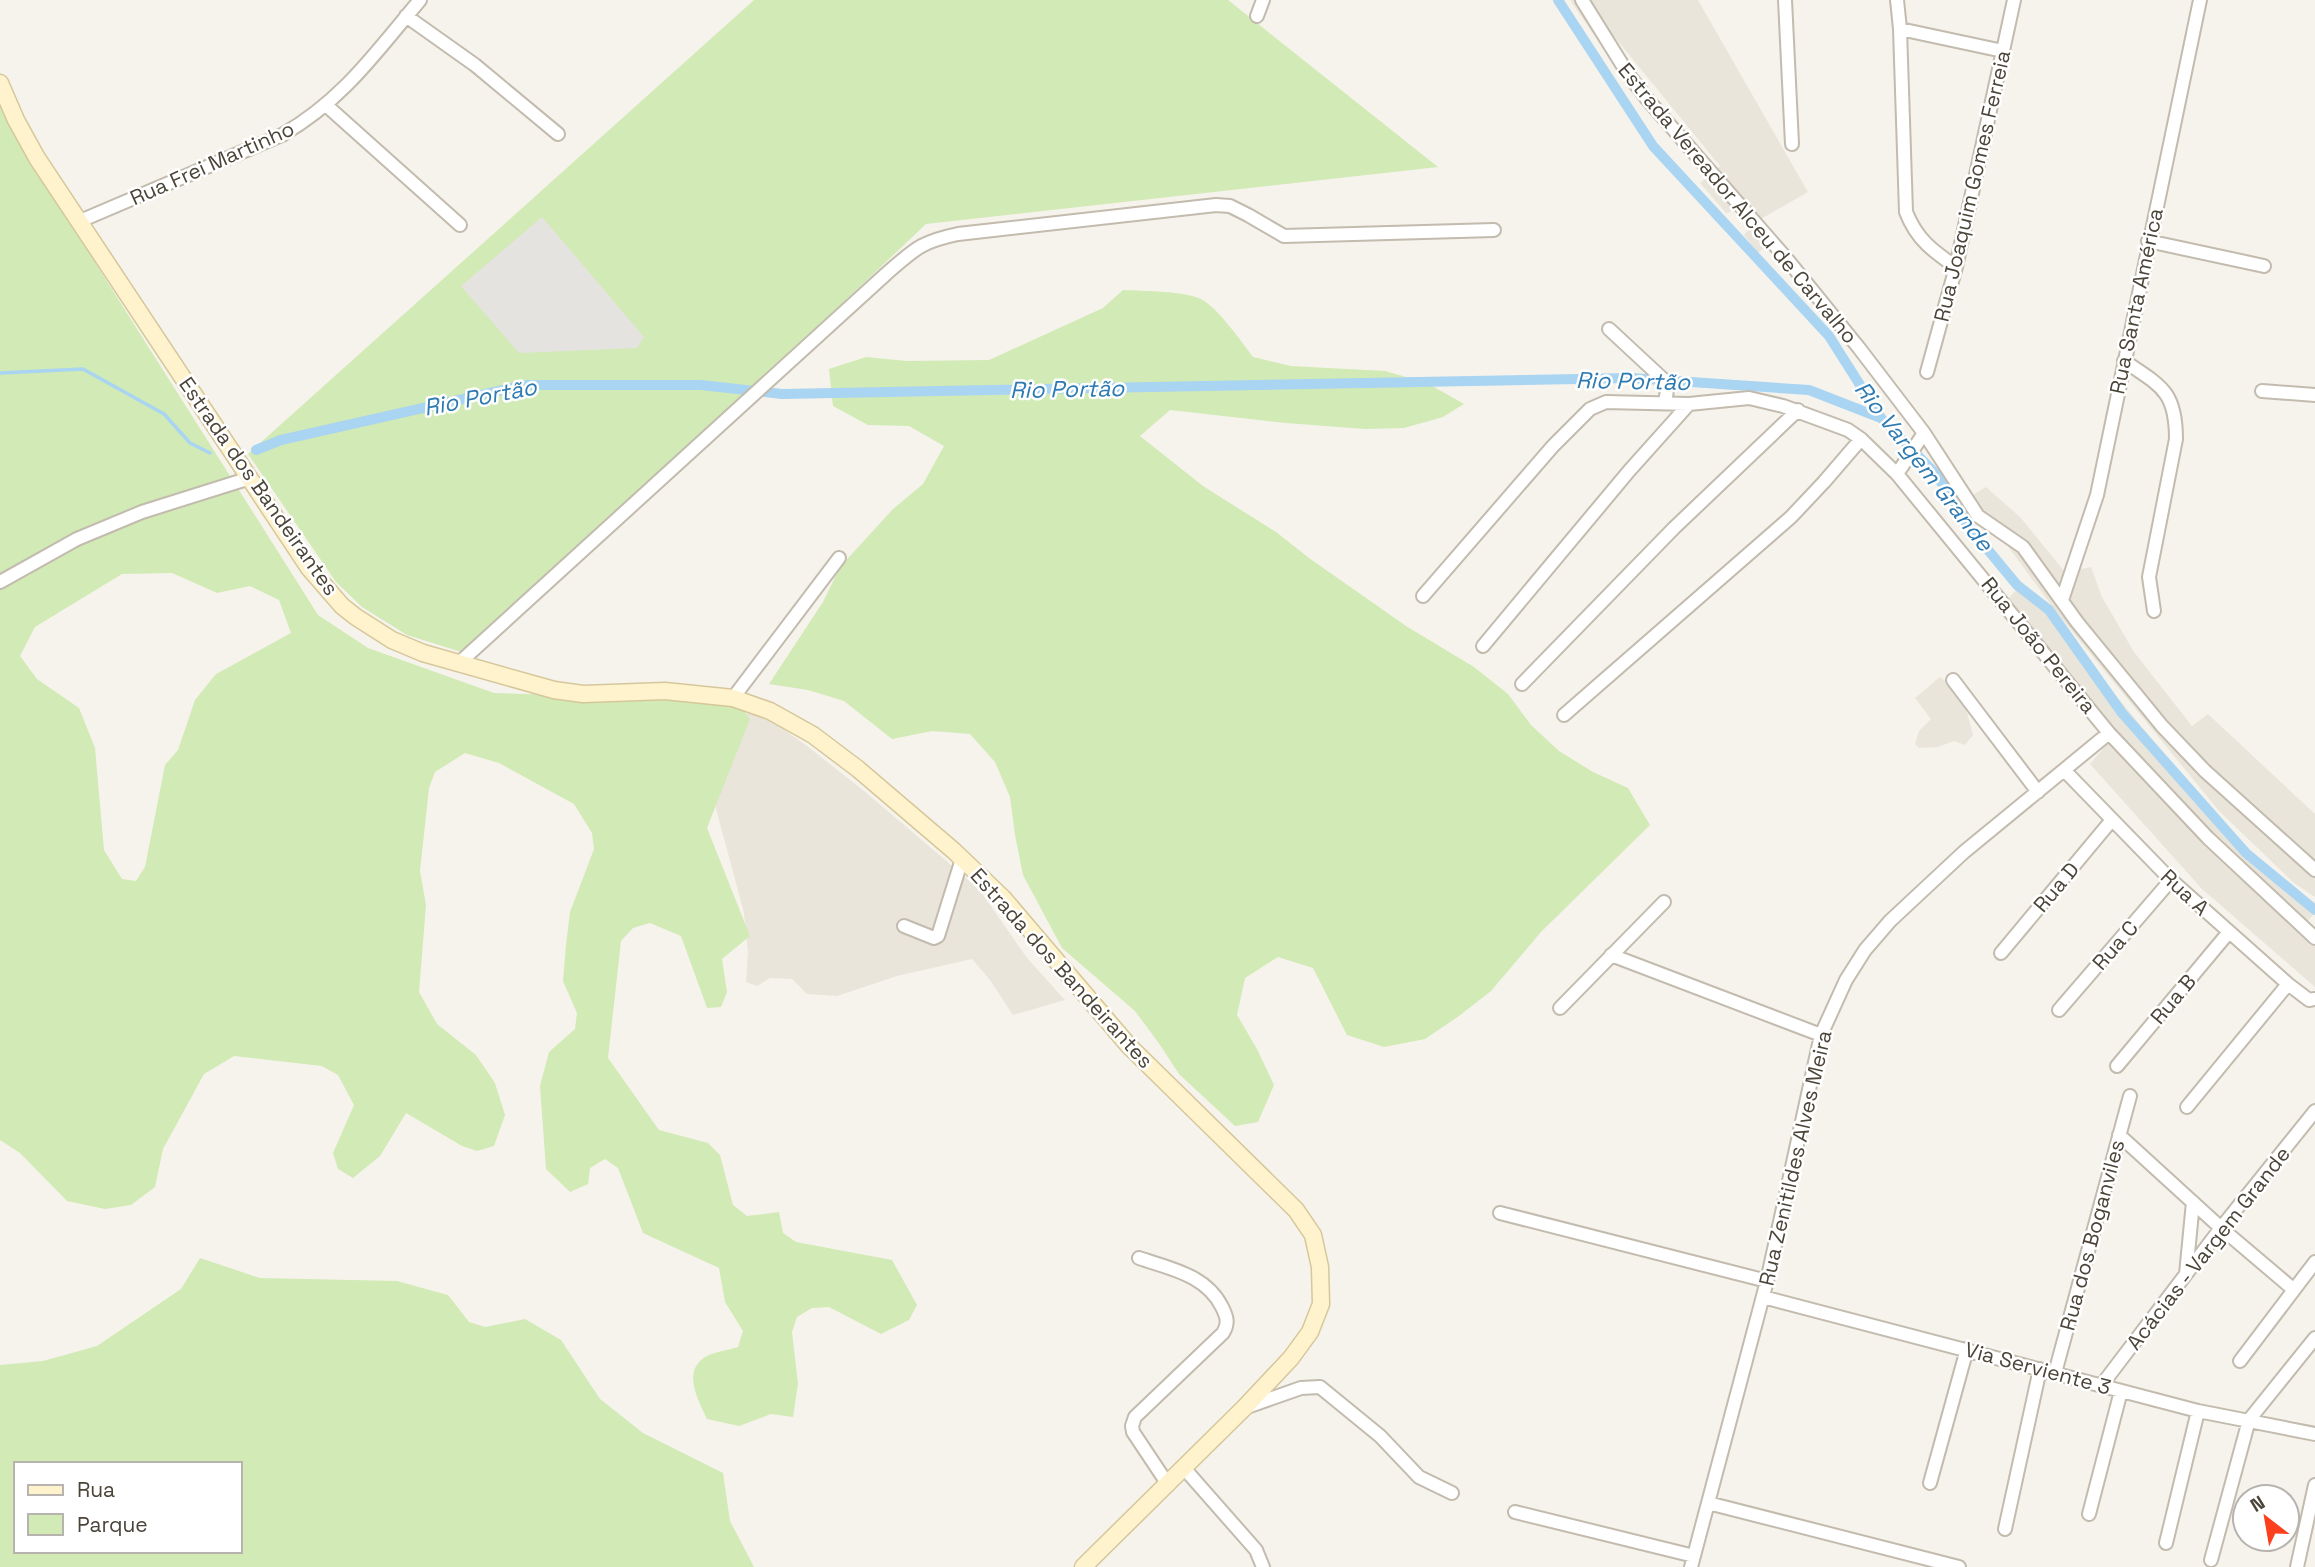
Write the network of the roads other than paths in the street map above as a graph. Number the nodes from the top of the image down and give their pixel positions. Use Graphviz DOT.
graph roads {
  1 [pos="420,0"];
  2 [pos="1263,0"];
  3 [pos="1582,0"];
  4 [pos="1785,0"];
  5 [pos="1897,0"];
  6 [pos="2014,0"];
  7 [pos="2200,0"];
  8 [pos="406,16"];
  9 [pos="1257,16"];
  10 [pos="1900,29"];
  11 [pos="2003,51"];
  12 [pos="0,83"];
  13 [pos="327,106"];
  14 [pos="558,134"];
  15 [pos="1792,144"];
  16 [pos="80,221"];
  17 [pos="460,225"];
  18 [pos="1494,230"];
  19 [pos="2148,241"];
  20 [pos="2264,266"];
  21 [pos="1956,267"];
  22 [pos="1609,329"];
  23 [pos="2124,362"];
  24 [pos="1927,372"];
  25 [pos="2262,391"];
  26 [pos="2315,395"];
  27 [pos="1666,396"];
  28 [pos="1693,403"];
  29 [pos="1798,410"];
  30 [pos="1920,438"];
  31 [pos="1861,439"];
  32 [pos="1898,474"];
  33 [pos="250,478"];
  34 [pos="839,558"];
  35 [pos="0,582"];
  36 [pos="1423,596"];
  37 [pos="2062,600"];
  38 [pos="2154,611"];
  39 [pos="1483,646"];
  40 [pos="458,664"];
  41 [pos="1953,680"];
  42 [pos="1522,684"];
  43 [pos="733,698"];
  44 [pos="1564,715"];
  45 [pos="2109,733"];
  46 [pos="2064,770"];
  47 [pos="2038,792"];
  48 [pos="2111,821"];
  49 [pos="962,859"];
  50 [pos="2315,870"];
  51 [pos="2171,880"];
  52 [pos="1664,902"];
  53 [pos="904,926"];
  54 [pos="2229,932"];
  55 [pos="2315,938"];
  56 [pos="2001,953"];
  57 [pos="1611,955"];
  58 [pos="2288,984"];
  59 [pos="2315,999"];
  60 [pos="1560,1008"];
  61 [pos="2059,1010"];
  62 [pos="1821,1035"];
  63 [pos="2117,1066"];
  64 [pos="2130,1096"];
  65 [pos="2186,1107"];
  66 [pos="2315,1111"];
  67 [pos="2119,1135"];
  68 [pos="2193,1202"];
  69 [pos="1500,1213"];
  70 [pos="2221,1228"];
  71 [pos="1139,1258"];
  72 [pos="2315,1262"];
  73 [pos="2186,1274"];
  74 [pos="1767,1281"];
  75 [pos="2293,1289"];
  76 [pos="1763,1297"];
  77 [pos="2315,1338"];
  78 [pos="1967,1349"];
  79 [pos="2240,1361"];
  80 [pos="2040,1370"];
  81 [pos="2055,1373"];
  82 [pos="2101,1386"];
  83 [pos="2121,1391"];
  84 [pos="1244,1408"];
  85 [pos="2198,1411"];
  86 [pos="2249,1420"];
  87 [pos="2315,1434"];
  88 [pos="1183,1467"];
  89 [pos="1167,1483"];
  90 [pos="1930,1483"];
  91 [pos="2315,1485"];
  92 [pos="1452,1493"];
  93 [pos="1708,1503"];
  94 [pos="1515,1512"];
  95 [pos="2089,1514"];
  96 [pos="2005,1529"];
  97 [pos="2166,1543"];
  98 [pos="2211,1560"];
  99 [pos="1692,1562"];
  100 [pos="1083,1567"];
  101 [pos="1264,1567"];
  102 [pos="1959,1567"];
  103 [pos="2297,1567"];
  1 -- 8 [label="street, Rua Frei Martinho"];
  2 -- 9 [label="street"];
  3 -- 30 [label="street, Estrada Vereador Alceu de Carvalho"];
  4 -- 15 [label="street"];
  5 -- 10 [label="street"];
  6 -- 11 [label="street, Rua Joaquim Gomes Ferreia"];
  7 -- 19 [label="street, Rua Santa América"];
  8 -- 13 [label="street, Rua Frei Martinho"];
  8 -- 14 [label="street"];
  10 -- 11 [label="street"];
  10 -- 21 [label="street"];
  11 -- 21 [label="street, Rua Joaquim Gomes Ferreia"];
  12 -- 16 [label="main road, Estrada dos Bandeirantes"];
  13 -- 16 [label="street, Rua Frei Martinho"];
  13 -- 17 [label="street"];
  16 -- 33 [label="main road, Estrada dos Bandeirantes"];
  18 -- 40 [label="street"];
  19 -- 20 [label="street"];
  19 -- 23 [label="street, Rua Santa América"];
  21 -- 24 [label="street, Rua Joaquim Gomes Ferreia"];
  22 -- 27 [label="street"];
  23 -- 37 [label="street, Rua Santa América"];
  23 -- 38 [label="street"];
  25 -- 26 [label="street"];
  27 -- 28 [label="street, Rua João Pereira"];
  27 -- 36 [label="street, Rua João Pereira"];
  28 -- 29 [label="street, Rua João Pereira"];
  28 -- 39 [label="street"];
  29 -- 31 [label="street, Rua João Pereira"];
  29 -- 42 [label="street"];
  30 -- 32 [label="street"];
  30 -- 37 [label="street, Estrada Vereador Alceu de Carvalho"];
  31 -- 32 [label="street, Rua João Pereira"];
  31 -- 44 [label="street"];
  32 -- 45 [label="street, Rua João Pereira"];
  33 -- 35 [label="street"];
  33 -- 40 [label="main road, Estrada dos Bandeirantes"];
  34 -- 43 [label="street"];
  37 -- 50 [label="street, Estrada Vereador Alceu de Carvalho"];
  40 -- 43 [label="main road, Estrada dos Bandeirantes"];
  41 -- 47 [label="street"];
  43 -- 49 [label="main road, Estrada dos Bandeirantes"];
  45 -- 46 [label="street, Rua Zenitildes Alves Meira"];
  45 -- 55 [label="street, Rua João Pereira"];
  46 -- 47 [label="street, Rua Zenitildes Alves Meira"];
  46 -- 48 [label="street, Rua A"];
  47 -- 62 [label="street, Rua Zenitildes Alves Meira"];
  48 -- 51 [label="street, Rua A"];
  48 -- 56 [label="street, Rua D"];
  49 -- 53 [label="street"];
  49 -- 84 [label="main road, Estrada dos Bandeirantes"];
  51 -- 54 [label="street, Rua A"];
  51 -- 61 [label="street, Rua C"];
  52 -- 57 [label="street"];
  54 -- 58 [label="street, Rua A"];
  54 -- 63 [label="street, Rua B"];
  57 -- 60 [label="street"];
  57 -- 62 [label="street"];
  58 -- 59 [label="street, Rua A"];
  58 -- 65 [label="street"];
  62 -- 74 [label="street, Rua Zenitildes Alves Meira"];
  64 -- 67 [label="street, Rua dos Boganviles"];
  66 -- 70 [label="street, Acácias - Vargem Grande"];
  67 -- 68 [label="street"];
  67 -- 81 [label="street, Rua dos Boganviles"];
  68 -- 70 [label="street"];
  68 -- 73 [label="street"];
  69 -- 74 [label="street"];
  70 -- 73 [label="street, Acácias - Vargem Grande"];
  70 -- 75 [label="street"];
  71 -- 89 [label="street"];
  72 -- 75 [label="street"];
  73 -- 82 [label="street, Acácias - Vargem Grande"];
  74 -- 76 [label="street, Rua Zenitildes Alves Meira"];
  75 -- 79 [label="street"];
  76 -- 78 [label="street, Via Serviente 3"];
  76 -- 93 [label="street, Rua Zenitildes Alves Meira"];
  77 -- 86 [label="street"];
  78 -- 80 [label="street, Via Serviente 3"];
  78 -- 90 [label="street"];
  80 -- 81 [label="street, Via Serviente 3"];
  80 -- 96 [label="street"];
  81 -- 82 [label="street, Via Serviente 3"];
  82 -- 83 [label="street, Via Serviente 3"];
  83 -- 85 [label="street, Via Serviente 3"];
  83 -- 95 [label="street"];
  84 -- 88 [label="main road, Estrada dos Bandeirantes"];
  84 -- 92 [label="street"];
  85 -- 86 [label="street, Via Serviente 3"];
  85 -- 97 [label="street"];
  86 -- 87 [label="street, Via Serviente 3"];
  86 -- 98 [label="street"];
  88 -- 89 [label="main road, Estrada dos Bandeirantes"];
  88 -- 101 [label="street"];
  89 -- 100 [label="main road, Estrada dos Bandeirantes"];
  91 -- 103 [label="street"];
  93 -- 99 [label="street, Rua Zenitildes Alves Meira"];
  93 -- 102 [label="street"];
  94 -- 99 [label="street"];
}
